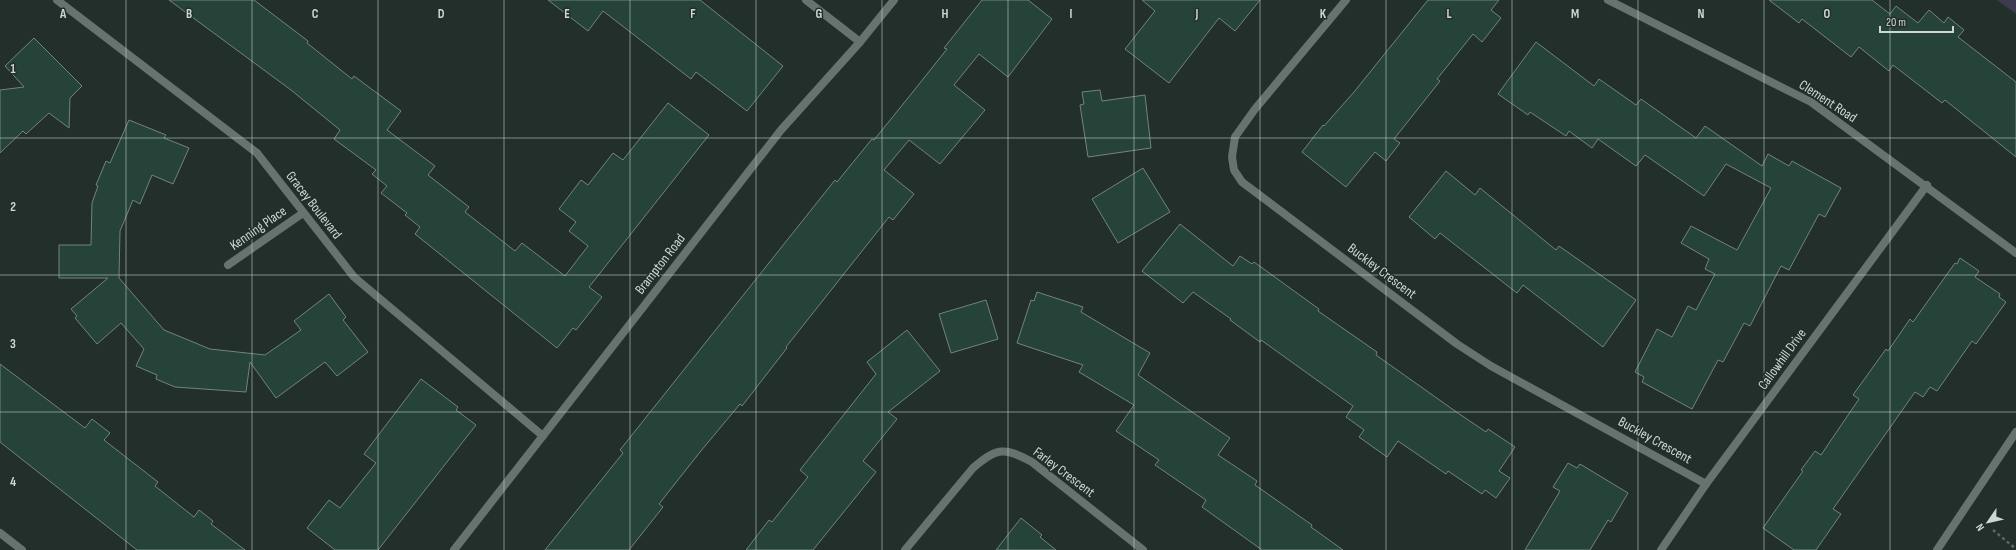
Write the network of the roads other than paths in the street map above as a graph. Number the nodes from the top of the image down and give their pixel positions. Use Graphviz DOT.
graph roads {
  1 [pos="57,0"];
  2 [pos="806,0"];
  3 [pos="894,0"];
  4 [pos="1346,0"];
  5 [pos="1608,0"];
  6 [pos="860,42"];
  7 [pos="1927,185"];
  8 [pos="303,213"];
  9 [pos="2016,252"];
  10 [pos="228,265"];
  11 [pos="2016,432"];
  12 [pos="543,436"];
  13 [pos="1706,484"];
  14 [pos="0,533"];
  15 [pos="22,550"];
  16 [pos="454,550"];
  17 [pos="905,550"];
  18 [pos="1143,550"];
  19 [pos="1660,550"];
  20 [pos="1937,550"];
  1 -- 8 [label="street, Gracey Boulevard"];
  2 -- 6 [label="street"];
  3 -- 6 [label="street, Brampton Road"];
  4 -- 13 [label="street, Buckley Crescent"];
  5 -- 7 [label="street, Clement Road"];
  6 -- 12 [label="street, Brampton Road"];
  7 -- 9 [label="street, Clement Road"];
  7 -- 13 [label="street, Callowhill Drive"];
  8 -- 10 [label="street, Kenning Place"];
  8 -- 12 [label="street, Gracey Boulevard"];
  11 -- 20 [label="street"];
  12 -- 16 [label="street, Brampton Road"];
  13 -- 19 [label="street, Callowhill Drive"];
  14 -- 15 [label="street"];
  17 -- 18 [label="street, Farley Crescent"];
}
